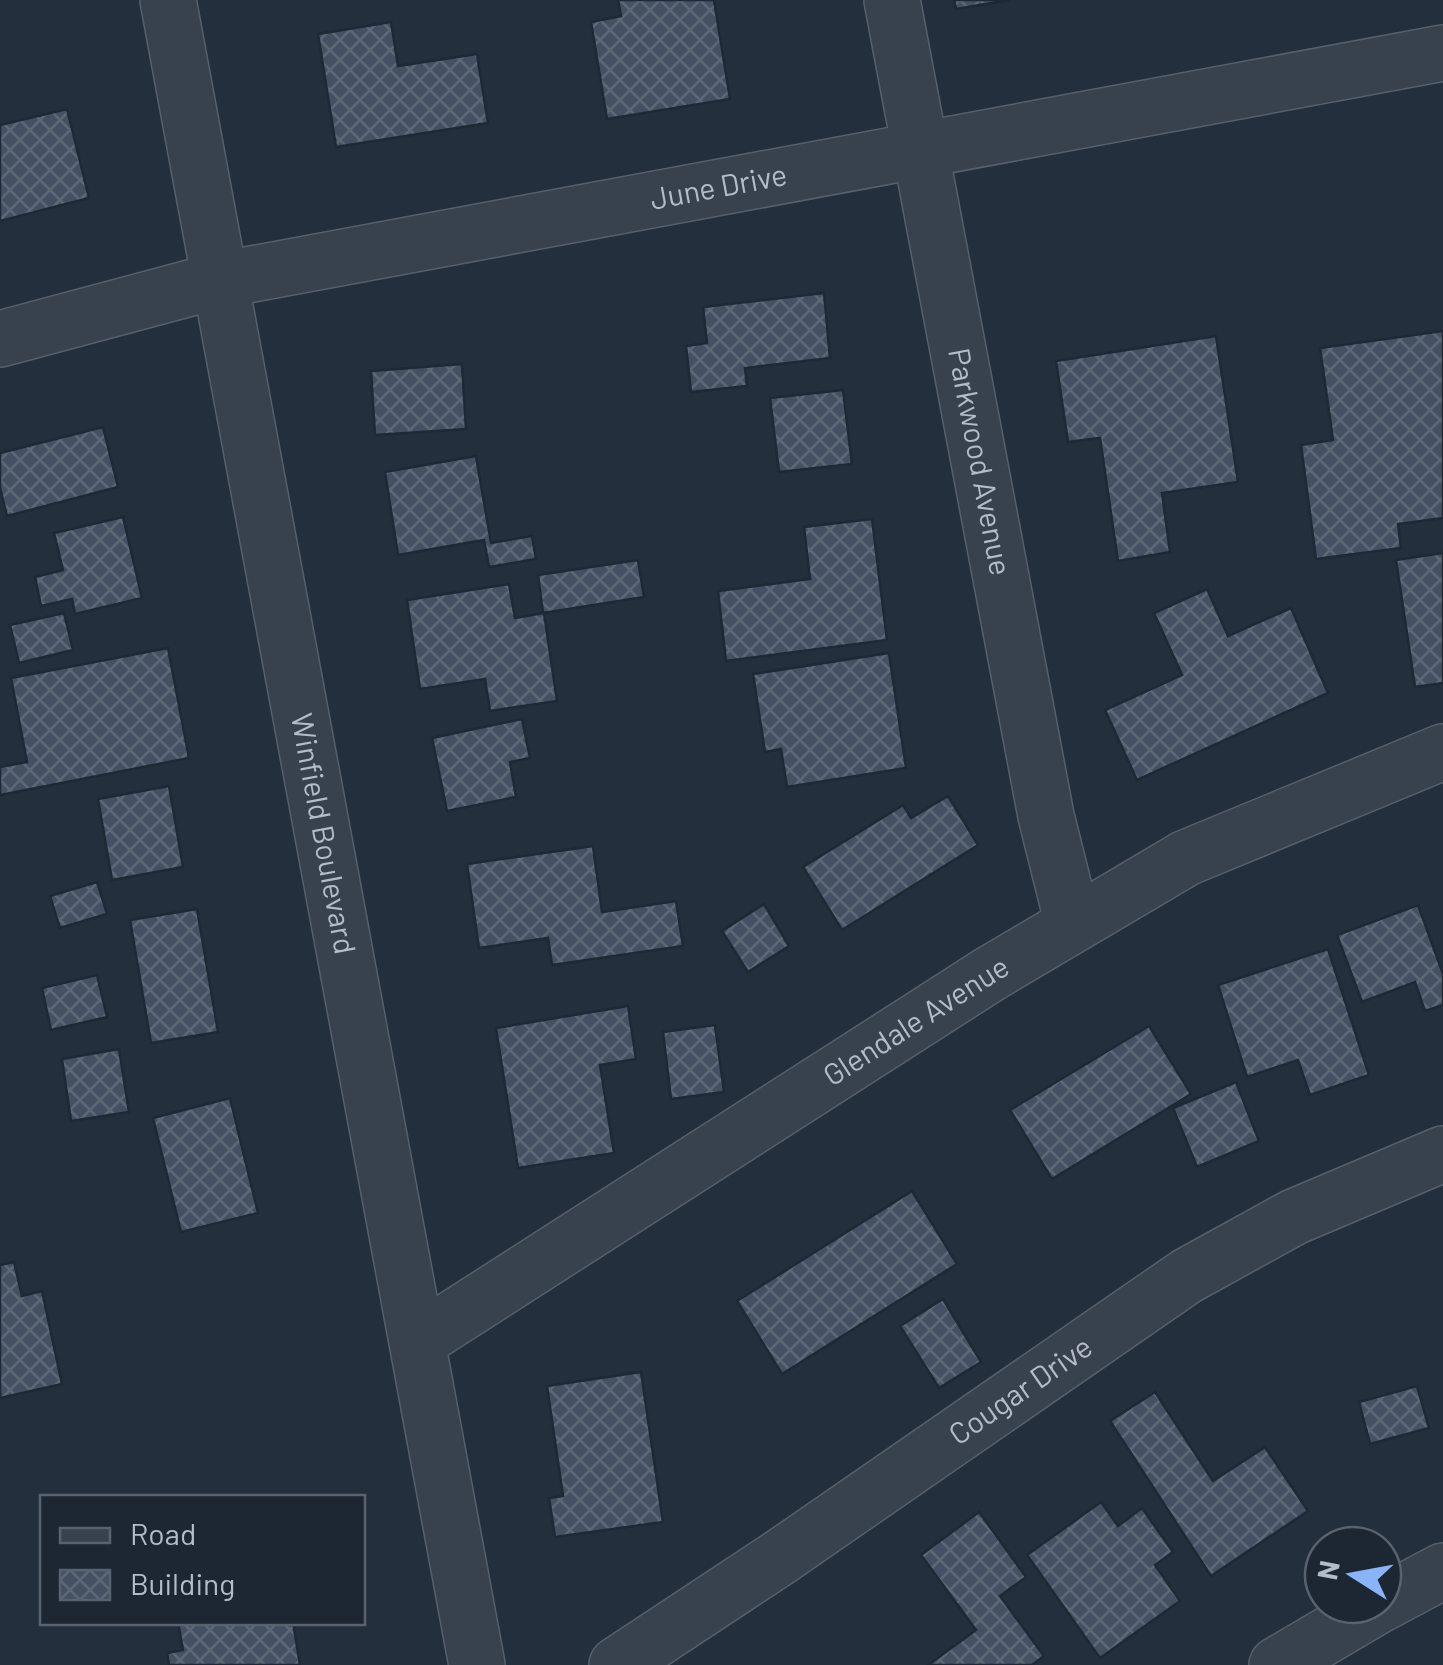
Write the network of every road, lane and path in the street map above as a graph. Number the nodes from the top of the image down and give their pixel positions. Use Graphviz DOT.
graph roads {
  1 [pos="168,0"];
  2 [pos="892,0"];
  3 [pos="1443,54"];
  4 [pos="920,151"];
  5 [pos="220,280"];
  6 [pos="0,339"];
  7 [pos="1443,752"];
  8 [pos="1073,924"];
  9 [pos="1443,1154"];
  10 [pos="418,1340"];
  11 [pos="1443,1571"];
  12 [pos="1403,1592"];
  13 [pos="1345,1625"];
  14 [pos="477,1665"];
  15 [pos="616,1665"];
  16 [pos="1277,1665"];
  1 -- 5 [label="street, Winfield Boulevard"];
  2 -- 4 [label="street, Parkwood Avenue"];
  3 -- 4 [label="street, June Drive"];
  4 -- 5 [label="street, June Drive"];
  4 -- 8 [label="street, Parkwood Avenue"];
  5 -- 6 [label="street, June Drive"];
  5 -- 10 [label="street, Winfield Boulevard"];
  7 -- 8 [label="street, Glendale Avenue"];
  8 -- 10 [label="street, Glendale Avenue"];
  9 -- 15 [label="street, Cougar Drive"];
  10 -- 14 [label="street, Winfield Boulevard"];
  11 -- 12 [label="street"];
  13 -- 16 [label="street"];
}
